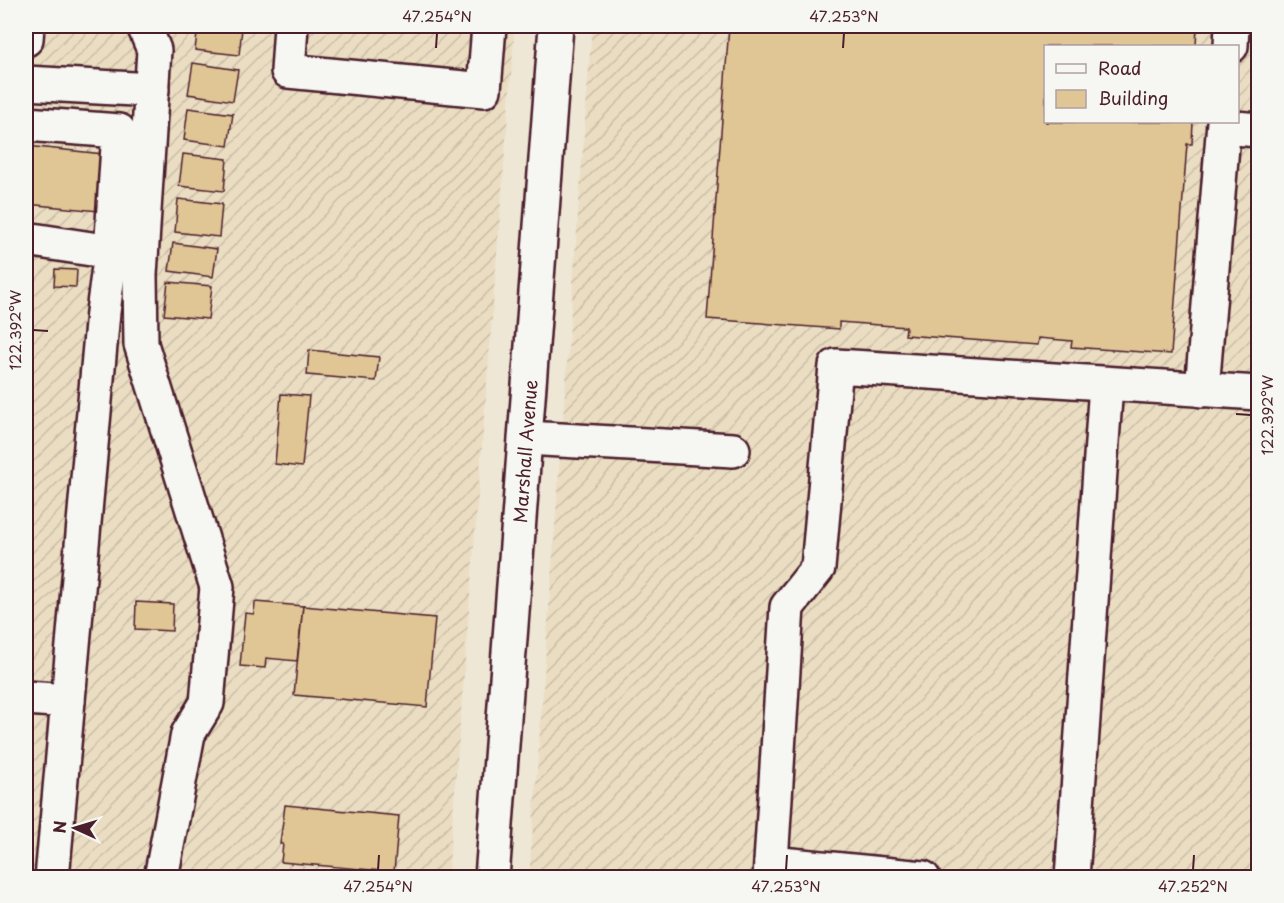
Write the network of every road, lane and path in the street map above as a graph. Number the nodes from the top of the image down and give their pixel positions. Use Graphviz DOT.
graph roads {
  1 [pos="27,26"];
  2 [pos="144,26"];
  3 [pos="291,26"];
  4 [pos="489,26"];
  5 [pos="556,26"];
  6 [pos="1232,26"];
  7 [pos="26,39"];
  8 [pos="1231,45"];
  9 [pos="26,83"];
  10 [pos="152,90"];
  11 [pos="26,124"];
  12 [pos="1224,124"];
  13 [pos="1258,130"];
  14 [pos="26,239"];
  15 [pos="111,252"];
  16 [pos="1106,384"];
  17 [pos="1202,390"];
  18 [pos="1258,393"];
  19 [pos="526,438"];
  20 [pos="733,450"];
  21 [pos="26,698"];
  22 [pos="68,701"];
  23 [pos="770,870"];
  24 [pos="52,878"];
  25 [pos="161,878"];
  26 [pos="492,878"];
  27 [pos="923,878"];
  28 [pos="1072,878"];
  1 -- 7 [label="street"];
  2 -- 10 [label="street"];
  3 -- 4 [label="street"];
  5 -- 19 [label="street, Marshall Avenue"];
  6 -- 8 [label="street"];
  9 -- 10 [label="street"];
  10 -- 25 [label="street"];
  11 -- 15 [label="street"];
  12 -- 13 [label="street"];
  12 -- 17 [label="street"];
  14 -- 15 [label="street"];
  15 -- 22 [label="street"];
  16 -- 17 [label="street"];
  16 -- 23 [label="street"];
  16 -- 28 [label="street"];
  17 -- 18 [label="street"];
  19 -- 20 [label="street"];
  19 -- 26 [label="street, Marshall Avenue"];
  21 -- 22 [label="street"];
  22 -- 24 [label="street"];
  23 -- 27 [label="street"];
}
